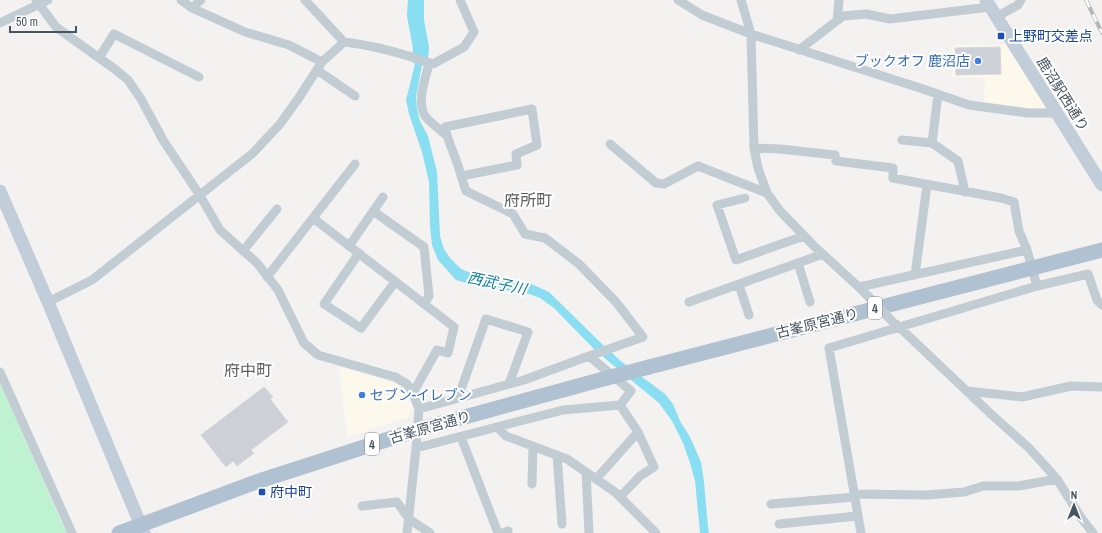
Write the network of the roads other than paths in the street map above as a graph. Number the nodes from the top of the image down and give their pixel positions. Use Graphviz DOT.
graph roads {
  1 [pos="48,0"];
  2 [pos="181,0"];
  3 [pos="201,0"];
  4 [pos="305,0"];
  5 [pos="460,0"];
  6 [pos="678,0"];
  7 [pos="741,0"];
  8 [pos="839,0"];
  9 [pos="1021,0"];
  10 [pos="37,2"];
  11 [pos="192,8"];
  12 [pos="991,8"];
  13 [pos="837,21"];
  14 [pos="0,23"];
  15 [pos="751,34"];
  16 [pos="344,42"];
  17 [pos="799,50"];
  18 [pos="99,58"];
  19 [pos="429,63"];
  20 [pos="319,66"];
  21 [pos="199,77"];
  22 [pos="938,94"];
  23 [pos="355,96"];
  24 [pos="1056,113"];
  25 [pos="446,135"];
  26 [pos="902,140"];
  27 [pos="932,143"];
  28 [pos="610,144"];
  29 [pos="754,148"];
  30 [pos="355,164"];
  31 [pos="461,176"];
  32 [pos="927,185"];
  33 [pos="1102,185"];
  34 [pos="965,192"];
  35 [pos="767,193"];
  36 [pos="199,194"];
  37 [pos="383,196"];
  38 [pos="745,198"];
  39 [pos="2,199"];
  40 [pos="277,209"];
  41 [pos="373,211"];
  42 [pos="313,218"];
  43 [pos="804,236"];
  44 [pos="349,246"];
  45 [pos="1027,250"];
  46 [pos="1102,250"];
  47 [pos="243,251"];
  48 [pos="359,253"];
  49 [pos="823,254"];
  50 [pos="798,263"];
  51 [pos="1032,268"];
  52 [pos="915,275"];
  53 [pos="267,277"];
  54 [pos="395,282"];
  55 [pos="739,285"];
  56 [pos="1037,286"];
  57 [pos="862,290"];
  58 [pos="48,302"];
  59 [pos="689,302"];
  60 [pos="810,302"];
  61 [pos="424,304"];
  62 [pos="1102,305"];
  63 [pos="749,315"];
  64 [pos="896,324"];
  65 [pos="589,356"];
  66 [pos="0,372"];
  67 [pos="509,384"];
  68 [pos="1102,387"];
  69 [pos="967,392"];
  70 [pos="413,393"];
  71 [pos="458,398"];
  72 [pos="620,405"];
  73 [pos="419,409"];
  74 [pos="497,427"];
  75 [pos="417,430"];
  76 [pos="638,432"];
  77 [pos="461,437"];
  78 [pos="533,446"];
  79 [pos="416,448"];
  80 [pos="557,455"];
  81 [pos="586,472"];
  82 [pos="596,479"];
  83 [pos="1057,479"];
  84 [pos="532,484"];
  85 [pos="855,495"];
  86 [pos="620,497"];
  87 [pos="771,504"];
  88 [pos="362,506"];
  89 [pos="858,516"];
  90 [pos="409,519"];
  91 [pos="562,524"];
  92 [pos="779,524"];
  93 [pos="143,529"];
  94 [pos="72,533"];
  95 [pos="119,533"];
  96 [pos="407,533"];
  97 [pos="430,533"];
  98 [pos="498,533"];
  99 [pos="588,533"];
  100 [pos="656,533"];
  101 [pos="861,533"];
  102 [pos="1093,533"];
  1 -- 10 [label="street"];
  2 -- 11 [label="street"];
  3 -- 11 [label="street"];
  4 -- 16 [label="street"];
  5 -- 19 [label="street"];
  6 -- 15 [label="street"];
  7 -- 15 [label="street"];
  8 -- 13 [label="street"];
  9 -- 12 [label="street"];
  10 -- 14 [label="street"];
  10 -- 18 [label="street"];
  11 -- 20 [label="street"];
  12 -- 13 [label="street"];
  12 -- 24 [label="street, 鹿沼駅西通り"];
  13 -- 17 [label="street"];
  15 -- 17 [label="street"];
  15 -- 29 [label="street"];
  16 -- 19 [label="street"];
  16 -- 20 [label="street"];
  17 -- 22 [label="street"];
  18 -- 21 [label="street"];
  18 -- 36 [label="street"];
  19 -- 25 [label="street"];
  20 -- 23 [label="street"];
  20 -- 36 [label="street"];
  22 -- 24 [label="street"];
  22 -- 27 [label="street"];
  24 -- 33 [label="street, 鹿沼駅西通り"];
  25 -- 31 [label="street"];
  25 -- 31 [label="street"];
  26 -- 27 [label="street"];
  27 -- 34 [label="street"];
  28 -- 35 [label="street"];
  29 -- 32 [label="street"];
  29 -- 35 [label="street"];
  30 -- 42 [label="street"];
  31 -- 65 [label="street"];
  32 -- 34 [label="street"];
  32 -- 52 [label="street"];
  34 -- 45 [label="street"];
  35 -- 43 [label="street"];
  36 -- 47 [label="street"];
  36 -- 58 [label="street"];
  37 -- 41 [label="street"];
  38 -- 43 [label="street"];
  39 -- 58 [label="street"];
  40 -- 47 [label="street"];
  41 -- 44 [label="street"];
  41 -- 61 [label="street"];
  42 -- 44 [label="street"];
  42 -- 53 [label="street"];
  43 -- 49 [label="street"];
  44 -- 48 [label="street"];
  45 -- 51 [label="street"];
  45 -- 52 [label="street"];
  46 -- 51 [label="main road, 古峯原宮通り / 4"];
  47 -- 53 [label="street"];
  48 -- 54 [label="street"];
  48 -- 54 [label="street"];
  49 -- 50 [label="street"];
  49 -- 57 [label="street"];
  50 -- 55 [label="street"];
  50 -- 60 [label="street"];
  51 -- 56 [label="street"];
  51 -- 75 [label="main road, 古峯原宮通り / 4, bridge"];
  52 -- 57 [label="street"];
  53 -- 70 [label="street"];
  54 -- 61 [label="street"];
  55 -- 59 [label="street"];
  55 -- 63 [label="street"];
  56 -- 62 [label="street"];
  56 -- 64 [label="street"];
  57 -- 64 [label="street, bridge"];
  58 -- 93 [label="street"];
  61 -- 70 [label="street"];
  64 -- 69 [label="street"];
  64 -- 85 [label="street"];
  65 -- 67 [label="street"];
  65 -- 72 [label="street"];
  66 -- 94 [label="street"];
  67 -- 71 [label="street"];
  67 -- 71 [label="street"];
  68 -- 69 [label="street"];
  69 -- 83 [label="street"];
  70 -- 73 [label="street"];
  71 -- 73 [label="street"];
  72 -- 74 [label="street"];
  72 -- 76 [label="street"];
  73 -- 75 [label="street"];
  74 -- 77 [label="street"];
  74 -- 78 [label="street"];
  75 -- 79 [label="street"];
  75 -- 93 [label="main road, 古峯原宮通り / 4"];
  76 -- 82 [label="street"];
  76 -- 86 [label="street"];
  77 -- 79 [label="street"];
  77 -- 98 [label="street"];
  78 -- 80 [label="street"];
  78 -- 84 [label="street"];
  79 -- 90 [label="street"];
  80 -- 81 [label="street"];
  80 -- 91 [label="street"];
  81 -- 82 [label="street"];
  81 -- 99 [label="street"];
  82 -- 86 [label="street"];
  83 -- 85 [label="street"];
  83 -- 102 [label="street"];
  85 -- 87 [label="street"];
  85 -- 89 [label="street"];
  86 -- 100 [label="street"];
  88 -- 90 [label="street"];
  89 -- 92 [label="street"];
  89 -- 101 [label="street"];
  90 -- 96 [label="street"];
  90 -- 97 [label="street"];
  93 -- 95 [label="main road, 古峯原宮通り / 4"];
}
